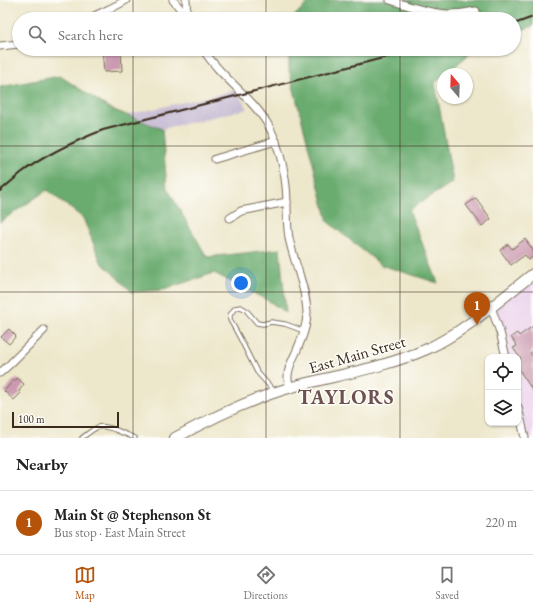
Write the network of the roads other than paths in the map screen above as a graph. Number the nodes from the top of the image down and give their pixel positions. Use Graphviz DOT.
graph roads {
  1 [pos="126,0"];
  2 [pos="173,0"];
  3 [pos="186,0"];
  4 [pos="390,0"];
  5 [pos="476,11"];
  6 [pos="102,12"];
  7 [pos="183,12"];
  8 [pos="187,12"];
  9 [pos="434,12"];
  10 [pos="468,12"];
  11 [pos="12,45"];
  12 [pos="0,46"];
  13 [pos="208,56"];
  14 [pos="276,141"];
  15 [pos="215,159"];
  16 [pos="287,202"];
  17 [pos="230,218"];
  18 [pos="533,274"];
  19 [pos="491,307"];
  20 [pos="44,330"];
  21 [pos="304,330"];
  22 [pos="505,354"];
  23 [pos="0,373"];
  24 [pos="291,388"];
  25 [pos="276,392"];
  26 [pos="521,420"];
  27 [pos="82,438"];
  28 [pos="134,438"];
  29 [pos="175,438"];
  30 [pos="525,438"];
  1 -- 6 [label="street"];
  2 -- 7 [label="street"];
  3 -- 8 [label="street"];
  4 -- 9 [label="street"];
  5 -- 10 [label="street"];
  11 -- 12 [label="street"];
  13 -- 14 [label="street"];
  14 -- 15 [label="street"];
  14 -- 16 [label="street"];
  16 -- 17 [label="street"];
  16 -- 21 [label="street"];
  18 -- 19 [label="street, East Main Street"];
  19 -- 22 [label="street"];
  19 -- 24 [label="street, East Main Street"];
  20 -- 23 [label="street"];
  21 -- 24 [label="street"];
  21 -- 25 [label="lane"];
  24 -- 25 [label="street, East Main Street"];
  25 -- 29 [label="street, East Main Street"];
  26 -- 30 [label="street"];
  27 -- 28 [label="lane"];
}
